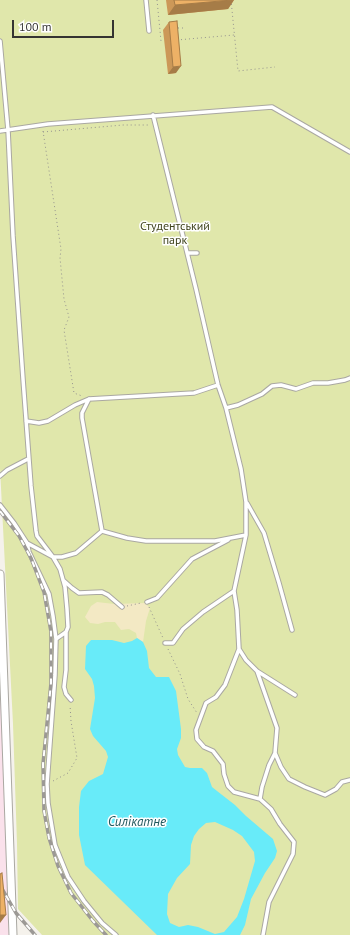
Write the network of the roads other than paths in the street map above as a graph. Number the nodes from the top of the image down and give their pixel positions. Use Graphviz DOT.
graph roads {
  1 [pos="146,0"];
  2 [pos="149,30"];
  3 [pos="0,41"];
  4 [pos="153,115"];
  5 [pos="8,130"];
  6 [pos="0,131"];
  7 [pos="350,152"];
  8 [pos="187,253"];
  9 [pos="197,253"];
  10 [pos="350,378"];
  11 [pos="218,385"];
  12 [pos="89,399"];
  13 [pos="226,408"];
  14 [pos="26,421"];
  15 [pos="28,458"];
  16 [pos="0,476"];
  17 [pos="246,502"];
  18 [pos="0,505"];
  19 [pos="102,531"];
  20 [pos="246,535"];
  21 [pos="230,539"];
  22 [pos="27,543"];
  23 [pos="53,557"];
  24 [pos="0,574"];
  25 [pos="63,579"];
  26 [pos="234,591"];
  27 [pos="147,602"];
  28 [pos="122,607"];
  29 [pos="292,630"];
  30 [pos="66,632"];
  31 [pos="56,639"];
  32 [pos="166,643"];
  33 [pos="239,649"];
  34 [pos="257,671"];
  35 [pos="295,695"];
  36 [pos="71,700"];
  37 [pos="275,753"];
  38 [pos="350,780"];
  39 [pos="260,798"];
  40 [pos="13,935"];
  41 [pos="116,935"];
  42 [pos="263,935"];
  1 -- 2 [label="lane"];
  3 -- 5 [label="lane"];
  4 -- 5 [label="lane"];
  4 -- 7 [label="lane"];
  4 -- 8 [label="lane"];
  5 -- 6 [label="lane"];
  5 -- 14 [label="lane"];
  8 -- 9 [label="lane"];
  8 -- 11 [label="lane"];
  10 -- 13 [label="lane"];
  11 -- 12 [label="lane"];
  11 -- 13 [label="lane"];
  12 -- 14 [label="lane"];
  12 -- 19 [label="lane"];
  13 -- 17 [label="lane"];
  14 -- 15 [label="lane"];
  15 -- 16 [label="lane"];
  15 -- 23 [label="lane"];
  17 -- 20 [label="lane"];
  17 -- 29 [label="lane"];
  18 -- 22 [label="lane"];
  19 -- 21 [label="lane"];
  19 -- 23 [label="lane"];
  20 -- 21 [label="lane"];
  20 -- 26 [label="lane"];
  21 -- 27 [label="lane"];
  22 -- 23 [label="lane"];
  22 -- 31 [label="lane"];
  23 -- 25 [label="lane"];
  24 -- 40 [label="street"];
  25 -- 28 [label="lane"];
  25 -- 30 [label="lane"];
  26 -- 32 [label="lane"];
  26 -- 33 [label="lane"];
  30 -- 31 [label="lane"];
  30 -- 36 [label="lane"];
  31 -- 41 [label="lane"];
  33 -- 34 [label="lane"];
  33 -- 39 [label="lane"];
  34 -- 35 [label="lane"];
  34 -- 37 [label="lane"];
  37 -- 38 [label="lane"];
  37 -- 39 [label="lane"];
  39 -- 42 [label="lane"];
}
